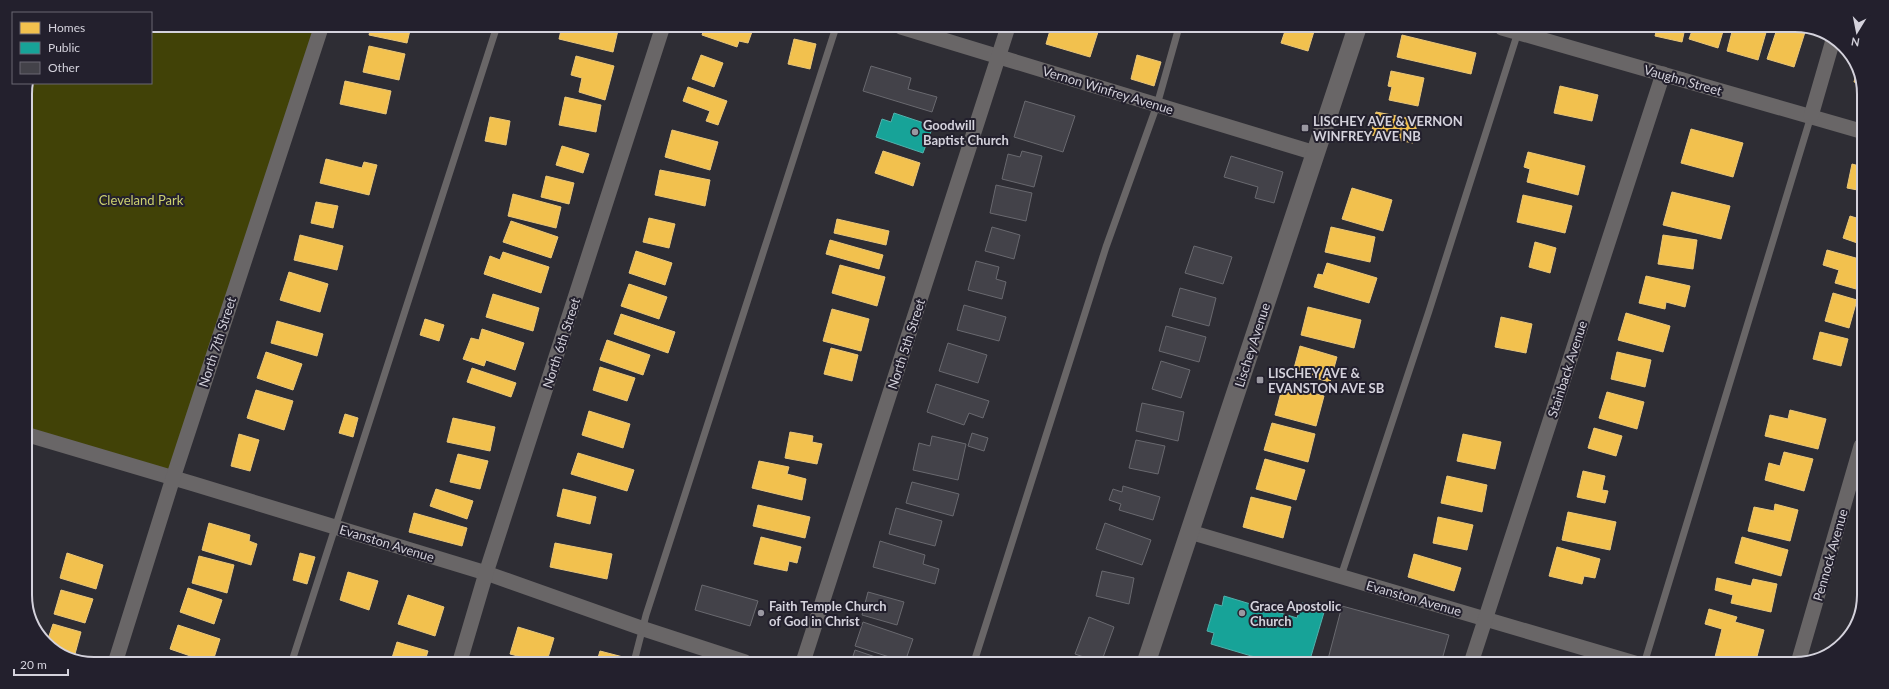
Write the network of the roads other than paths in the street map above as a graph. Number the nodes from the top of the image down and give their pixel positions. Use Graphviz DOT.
graph roads {
  1 [pos="320,32"];
  2 [pos="495,32"];
  3 [pos="661,32"];
  4 [pos="834,32"];
  5 [pos="918,32"];
  6 [pos="1006,32"];
  7 [pos="1177,32"];
  8 [pos="1356,32"];
  9 [pos="1518,32"];
  10 [pos="1540,33"];
  11 [pos="1832,44"];
  12 [pos="999,56"];
  13 [pos="1663,74"];
  14 [pos="1157,105"];
  15 [pos="1811,116"];
  16 [pos="1857,130"];
  17 [pos="1315,153"];
  18 [pos="32,436"];
  19 [pos="1857,463"];
  20 [pos="172,478"];
  21 [pos="334,527"];
  22 [pos="1190,532"];
  23 [pos="486,573"];
  24 [pos="1341,576"];
  25 [pos="1485,619"];
  26 [pos="644,629"];
  27 [pos="1800,656"];
  28 [pos="117,657"];
  29 [pos="293,657"];
  30 [pos="461,657"];
  31 [pos="636,657"];
  32 [pos="730,657"];
  33 [pos="805,657"];
  34 [pos="976,657"];
  35 [pos="1148,657"];
  36 [pos="1473,657"];
  37 [pos="1614,657"];
  38 [pos="1646,657"];
  1 -- 20 [label="street, North 7th Street"];
  2 -- 21 [label="lane"];
  3 -- 23 [label="street, North 6th Street"];
  4 -- 26 [label="lane"];
  5 -- 12 [label="street, Vernon Winfrey Avenue"];
  6 -- 12 [label="street, North 5th Street"];
  7 -- 14 [label="lane"];
  8 -- 17 [label="street, Lischey Avenue"];
  9 -- 10 [label="street, Vaughn Street"];
  9 -- 24 [label="lane"];
  10 -- 13 [label="street, Vaughn Street"];
  11 -- 15 [label="street"];
  12 -- 14 [label="street, Vernon Winfrey Avenue"];
  12 -- 33 [label="street, North 5th Street"];
  13 -- 15 [label="street, Vaughn Street"];
  13 -- 25 [label="street, Stainback Avenue"];
  14 -- 17 [label="street, Vernon Winfrey Avenue"];
  14 -- 34 [label="lane"];
  15 -- 16 [label="street, Vaughn Street"];
  15 -- 38 [label="lane"];
  17 -- 22 [label="street, Lischey Avenue"];
  18 -- 20 [label="street, Evanston Avenue"];
  19 -- 27 [label="street, Pennock Avenue"];
  20 -- 21 [label="street, Evanston Avenue"];
  20 -- 28 [label="street, North 7th Street"];
  21 -- 23 [label="street, Evanston Avenue"];
  21 -- 29 [label="lane"];
  22 -- 24 [label="street, Evanston Avenue"];
  22 -- 35 [label="street, Lischey Avenue"];
  23 -- 26 [label="street, Evanston Avenue"];
  23 -- 30 [label="street, North 6th Street"];
  24 -- 25 [label="street, Evanston Avenue"];
  25 -- 36 [label="street, Stainback Avenue"];
  25 -- 37 [label="street, Evanston Avenue"];
  26 -- 31 [label="lane"];
  26 -- 32 [label="street, Evanston Avenue"];
}
